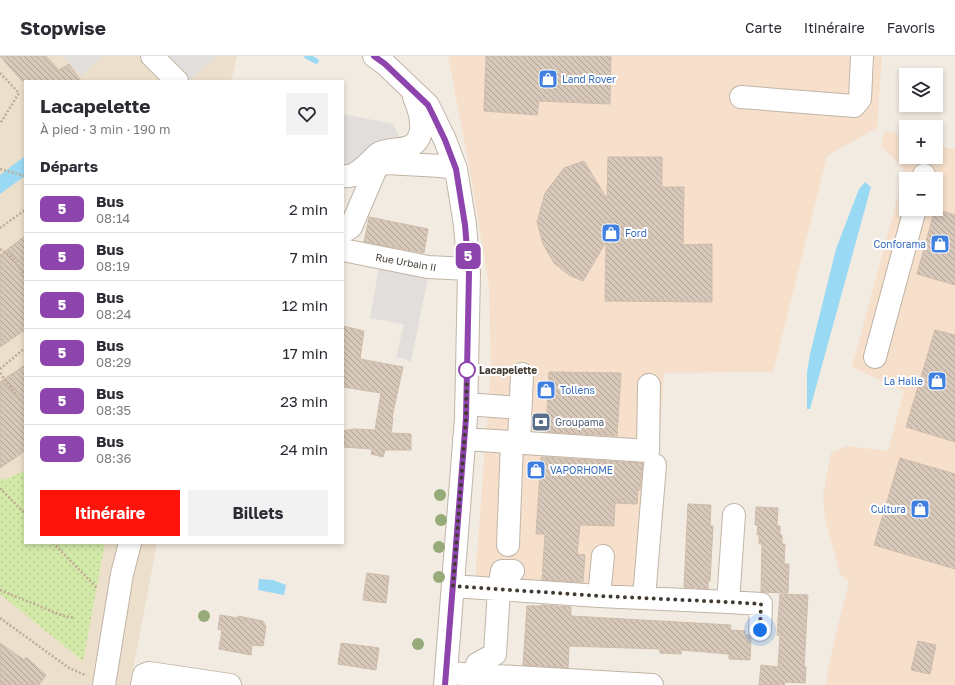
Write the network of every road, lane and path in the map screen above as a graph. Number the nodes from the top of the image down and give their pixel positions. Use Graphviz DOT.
graph roads {
  1 [pos="152,56"];
  2 [pos="374,56"];
  3 [pos="396,56"];
  4 [pos="862,56"];
  5 [pos="0,73"];
  6 [pos="176,80"];
  7 [pos="412,91"];
  8 [pos="742,97"];
  9 [pos="428,105"];
  10 [pos="0,124"];
  11 [pos="383,158"];
  12 [pos="0,169"];
  13 [pos="456,169"];
  14 [pos="24,176"];
  15 [pos="344,176"];
  16 [pos="24,211"];
  17 [pos="913,216"];
  18 [pos="0,228"];
  19 [pos="344,229"];
  20 [pos="0,249"];
  21 [pos="344,250"];
  22 [pos="469,269"];
  23 [pos="24,275"];
  24 [pos="24,349"];
  25 [pos="875,357"];
  26 [pos="0,369"];
  27 [pos="0,373"];
  28 [pos="522,374"];
  29 [pos="649,385"];
  30 [pos="20,400"];
  31 [pos="466,404"];
  32 [pos="520,408"];
  33 [pos="464,438"];
  34 [pos="516,443"];
  35 [pos="655,465"];
  36 [pos="0,488"];
  37 [pos="24,513"];
  38 [pos="734,515"];
  39 [pos="54,544"];
  40 [pos="130,544"];
  41 [pos="508,545"];
  42 [pos="602,556"];
  43 [pos="513,571"];
  44 [pos="453,586"];
  45 [pos="97,588"];
  46 [pos="499,588"];
  47 [pos="0,590"];
  48 [pos="599,596"];
  49 [pos="644,598"];
  50 [pos="728,602"];
  51 [pos="0,618"];
  52 [pos="74,618"];
  53 [pos="760,630"];
  54 [pos="475,675"];
  55 [pos="445,679"];
  56 [pos="104,683"];
  57 [pos="142,685"];
  58 [pos="230,685"];
  59 [pos="652,685"];
  1 -- 6 [label="street"];
  2 -- 7 [label="street"];
  3 -- 9 [label="street"];
  4 -- 8 [label="street"];
  5 -- 10 [label="path"];
  7 -- 9 [label="street"];
  7 -- 11 [label="street"];
  9 -- 13 [label="street"];
  11 -- 13 [label="street"];
  11 -- 15 [label="street"];
  11 -- 19 [label="street"];
  12 -- 14 [label="path"];
  13 -- 22 [label="street"];
  16 -- 18 [label="path"];
  17 -- 25 [label="street"];
  20 -- 23 [label="path"];
  21 -- 22 [label="street, Rue Urbain II"];
  22 -- 31 [label="street"];
  24 -- 26 [label="path"];
  27 -- 30 [label="path"];
  28 -- 32 [label="street"];
  29 -- 34 [label="street"];
  31 -- 32 [label="street"];
  31 -- 33 [label="street"];
  32 -- 34 [label="street"];
  33 -- 34 [label="street"];
  33 -- 44 [label="street"];
  34 -- 41 [label="street"];
  35 -- 49 [label="street"];
  36 -- 37 [label="path"];
  38 -- 50 [label="street"];
  39 -- 45 [label="path"];
  40 -- 56 [label="street"];
  42 -- 48 [label="street"];
  43 -- 46 [label="street"];
  44 -- 46 [label="street"];
  44 -- 55 [label="street"];
  46 -- 48 [label="street"];
  46 -- 54 [label="street"];
  47 -- 52 [label="path"];
  48 -- 49 [label="street"];
  49 -- 50 [label="street"];
  50 -- 53 [label="street"];
  51 -- 56 [label="path"];
  54 -- 55 [label="street"];
  54 -- 59 [label="street"];
  57 -- 58 [label="street"];
}
